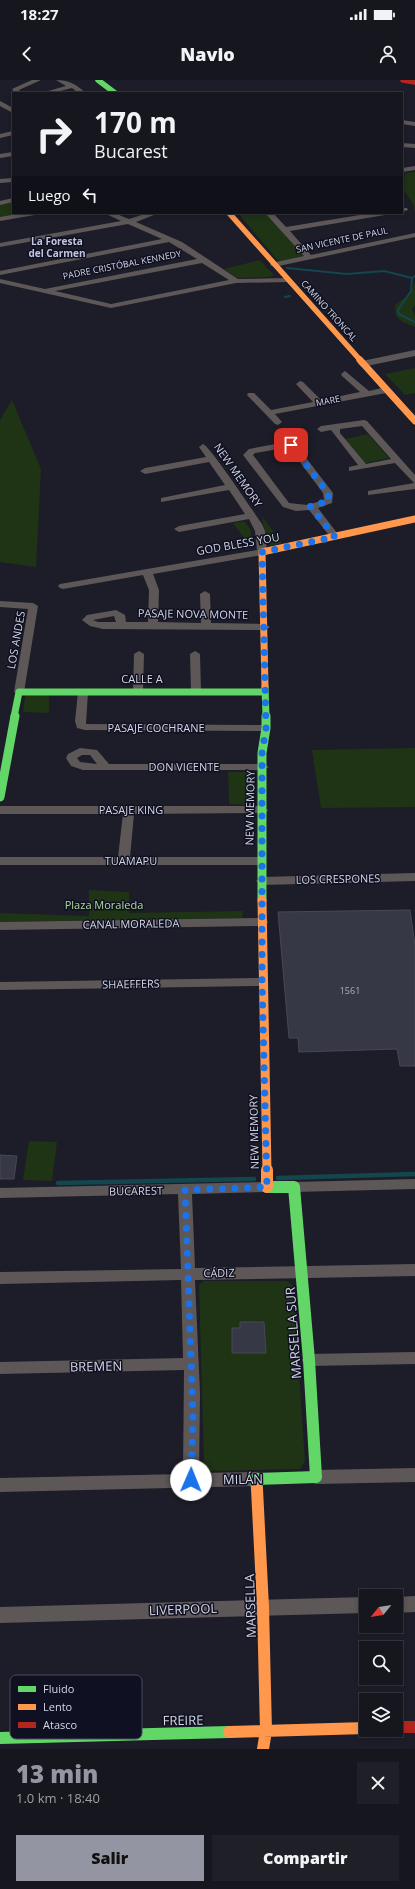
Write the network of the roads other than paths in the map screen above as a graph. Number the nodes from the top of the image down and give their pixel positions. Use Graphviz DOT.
graph roads {
  1 [pos="38,80"];
  2 [pos="59,80"];
  3 [pos="98,80"];
  4 [pos="108,80"];
  5 [pos="403,80"];
  6 [pos="415,82"];
  7 [pos="73,86"];
  8 [pos="118,90"];
  9 [pos="17,92"];
  10 [pos="48,92"];
  11 [pos="81,92"];
  12 [pos="4,100"];
  13 [pos="12,110"];
  14 [pos="403,122"];
  15 [pos="415,124"];
  16 [pos="12,133"];
  17 [pos="0,136"];
  18 [pos="403,145"];
  19 [pos="415,146"];
  20 [pos="12,154"];
  21 [pos="0,156"];
  22 [pos="415,168"];
  23 [pos="403,170"];
  24 [pos="12,175"];
  25 [pos="0,177"];
  26 [pos="12,180"];
  27 [pos="0,181"];
  28 [pos="12,200"];
  29 [pos="0,203"];
  30 [pos="29,214"];
  31 [pos="110,214"];
  32 [pos="152,214"];
  33 [pos="230,214"];
  34 [pos="270,214"];
  35 [pos="373,214"];
  36 [pos="349,216"];
  37 [pos="0,219"];
  38 [pos="129,222"];
  39 [pos="284,230"];
  40 [pos="415,235"];
  41 [pos="170,240"];
  42 [pos="0,245"];
  43 [pos="309,257"];
  44 [pos="204,260"];
  45 [pos="274,264"];
  46 [pos="0,273"];
  47 [pos="287,280"];
  48 [pos="0,281"];
  49 [pos="236,281"];
  50 [pos="45,291"];
  51 [pos="415,353"];
  52 [pos="362,364"];
  53 [pos="345,374"];
  54 [pos="300,384"];
  55 [pos="386,390"];
  56 [pos="367,394"];
  57 [pos="251,395"];
  58 [pos="319,403"];
  59 [pos="269,413"];
  60 [pos="278,422"];
  61 [pos="415,422"];
  62 [pos="335,428"];
  63 [pos="321,429"];
  64 [pos="203,447"];
  65 [pos="212,459"];
  66 [pos="398,460"];
  67 [pos="362,466"];
  68 [pos="352,469"];
  69 [pos="145,471"];
  70 [pos="415,481"];
  71 [pos="415,486"];
  72 [pos="232,487"];
  73 [pos="371,493"];
  74 [pos="164,500"];
  75 [pos="310,506"];
  76 [pos="252,516"];
  77 [pos="415,519"];
  78 [pos="180,529"];
  79 [pos="335,537"];
  80 [pos="262,552"];
  81 [pos="147,572"];
  82 [pos="63,586"];
  83 [pos="205,594"];
  84 [pos="0,604"];
  85 [pos="154,625"];
  86 [pos="121,626"];
  87 [pos="206,626"];
  88 [pos="265,627"];
  89 [pos="139,654"];
  90 [pos="195,654"];
  91 [pos="138,691"];
  92 [pos="196,691"];
  93 [pos="19,692"];
  94 [pos="83,692"];
  95 [pos="265,692"];
  96 [pos="266,728"];
  97 [pos="106,767"];
  98 [pos="263,767"];
  99 [pos="0,797"];
  100 [pos="0,810"];
  101 [pos="129,810"];
  102 [pos="262,810"];
  103 [pos="124,860"];
  104 [pos="0,861"];
  105 [pos="261,861"];
  106 [pos="415,878"];
  107 [pos="262,881"];
  108 [pos="262,922"];
  109 [pos="0,926"];
  110 [pos="262,982"];
  111 [pos="0,986"];
  112 [pos="415,1184"];
  113 [pos="267,1187"];
  114 [pos="294,1187"];
  115 [pos="185,1190"];
  116 [pos="0,1193"];
  117 [pos="415,1270"];
  118 [pos="302,1272"];
  119 [pos="189,1274"];
  120 [pos="0,1278"];
  121 [pos="415,1358"];
  122 [pos="309,1360"];
  123 [pos="191,1364"];
  124 [pos="0,1368"];
  125 [pos="415,1475"];
  126 [pos="316,1477"];
  127 [pos="256,1479"];
  128 [pos="191,1480"];
  129 [pos="0,1485"];
  130 [pos="403,1604"];
  131 [pos="415,1604"];
  132 [pos="359,1605"];
  133 [pos="263,1607"];
  134 [pos="0,1615"];
  135 [pos="415,1726"];
  136 [pos="403,1727"];
  137 [pos="359,1728"];
  138 [pos="266,1731"];
  139 [pos="142,1734"];
  140 [pos="0,1738"];
  141 [pos="10,1738"];
  142 [pos="263,1749"];
  1 -- 9 [label="street"];
  2 -- 7 [label="street"];
  3 -- 8 [label="main road"];
  4 -- 8 [label="main road"];
  5 -- 6 [label="main road"];
  7 -- 10 [label="street"];
  7 -- 11 [label="street"];
  12 -- 13 [label="street"];
  14 -- 15 [label="street"];
  16 -- 17 [label="street"];
  18 -- 19 [label="street"];
  20 -- 21 [label="street"];
  22 -- 23 [label="street"];
  24 -- 25 [label="street"];
  26 -- 27 [label="street"];
  28 -- 29 [label="street"];
  30 -- 37 [label="street"];
  31 -- 38 [label="street"];
  32 -- 38 [label="street"];
  33 -- 45 [label="main road, CAMINO TRONCAL"];
  34 -- 39 [label="street"];
  35 -- 36 [label="street"];
  36 -- 39 [label="street"];
  38 -- 41 [label="street"];
  38 -- 42 [label="street"];
  39 -- 43 [label="street"];
  40 -- 43 [label="street, SAN VICENTE DE PAUL"];
  41 -- 44 [label="street"];
  41 -- 46 [label="street"];
  43 -- 45 [label="street, SAN VICENTE DE PAUL"];
  44 -- 49 [label="street"];
  44 -- 50 [label="street, PADRE CRISTÓBAL KENNEDY"];
  45 -- 47 [label="main road, CAMINO TRONCAL"];
  47 -- 49 [label="street"];
  47 -- 52 [label="main road, CAMINO TRONCAL"];
  48 -- 50 [label="street"];
  49 -- 50 [label="street"];
  51 -- 52 [label="street"];
  52 -- 55 [label="main road, CAMINO TRONCAL"];
  53 -- 56 [label="street"];
  54 -- 58 [label="street"];
  55 -- 56 [label="street, MARE"];
  55 -- 61 [label="main road, CAMINO TRONCAL"];
  56 -- 58 [label="street, MARE"];
  57 -- 59 [label="street"];
  58 -- 59 [label="street, MARE"];
  59 -- 60 [label="street"];
  62 -- 63 [label="street"];
  62 -- 66 [label="street"];
  62 -- 67 [label="street"];
  64 -- 65 [label="street, NEW MEMORY"];
  65 -- 69 [label="street"];
  65 -- 72 [label="street, NEW MEMORY"];
  66 -- 67 [label="street"];
  66 -- 70 [label="street"];
  67 -- 68 [label="street"];
  71 -- 73 [label="street"];
  72 -- 74 [label="street"];
  72 -- 76 [label="street, NEW MEMORY"];
  75 -- 75 [label="street"];
  75 -- 79 [label="street"];
  76 -- 78 [label="street"];
  76 -- 80 [label="street, NEW MEMORY"];
  77 -- 79 [label="main road, GOD BLESS YOU"];
  79 -- 80 [label="main road, GOD BLESS YOU"];
  80 -- 81 [label="street, GOD BLESS YOU"];
  80 -- 88 [label="main road, NEW MEMORY"];
  81 -- 82 [label="street, GOD BLESS YOU"];
  81 -- 85 [label="street"];
  83 -- 87 [label="street"];
  84 -- 93 [label="street, LOS ANDES"];
  85 -- 86 [label="street, PASAJE NOVA MONTE"];
  85 -- 87 [label="street, PASAJE NOVA MONTE"];
  87 -- 88 [label="street, PASAJE NOVA MONTE"];
  88 -- 95 [label="main road, NEW MEMORY"];
  89 -- 91 [label="street"];
  90 -- 92 [label="street"];
  91 -- 92 [label="main road, CALLE A"];
  91 -- 94 [label="main road, CALLE A"];
  92 -- 95 [label="main road, CALLE A"];
  93 -- 94 [label="main road, CALLE A"];
  93 -- 99 [label="main road, LOS ANDES"];
  94 -- 96 [label="street, PASAJE COCHRANE"];
  95 -- 96 [label="main road, NEW MEMORY"];
  96 -- 98 [label="main road, NEW MEMORY"];
  97 -- 98 [label="street, DON VICENTE"];
  98 -- 102 [label="main road, NEW MEMORY"];
  100 -- 101 [label="street, PASAJE KING"];
  101 -- 102 [label="street, PASAJE KING"];
  101 -- 103 [label="street"];
  102 -- 105 [label="main road, NEW MEMORY"];
  103 -- 104 [label="street, TUAMAPU"];
  103 -- 105 [label="street, TUAMAPU"];
  105 -- 107 [label="main road, NEW MEMORY"];
  106 -- 107 [label="street, LOS CRESPONES"];
  107 -- 108 [label="main road, NEW MEMORY"];
  108 -- 109 [label="street, CANAL MORALEDA"];
  108 -- 110 [label="main road, NEW MEMORY"];
  110 -- 111 [label="street, SHAEFFERS"];
  110 -- 113 [label="main road, NEW MEMORY"];
  112 -- 114 [label="street, BUCAREST"];
  113 -- 114 [label="main road, BUCAREST"];
  113 -- 115 [label="street, BUCAREST"];
  114 -- 118 [label="main road, MARSELLA SUR"];
  115 -- 116 [label="street, BUCAREST"];
  115 -- 119 [label="street"];
  117 -- 118 [label="street, CÁDIZ"];
  118 -- 119 [label="street, CÁDIZ"];
  118 -- 122 [label="main road, MARSELLA SUR"];
  119 -- 120 [label="street, CÁDIZ"];
  119 -- 123 [label="street"];
  121 -- 122 [label="street"];
  122 -- 126 [label="main road, MARSELLA SUR"];
  123 -- 124 [label="street, BREMEN"];
  123 -- 128 [label="street"];
  125 -- 126 [label="street, MILÁN"];
  126 -- 127 [label="main road, MILÁN"];
  127 -- 128 [label="street, MILÁN"];
  127 -- 133 [label="main road, MARSELLA"];
  128 -- 129 [label="street, MILÁN"];
  130 -- 131 [label="street"];
  132 -- 133 [label="street, LIVERPOOL"];
  133 -- 134 [label="street, LIVERPOOL"];
  133 -- 138 [label="main road, MARSELLA"];
  135 -- 136 [label="main road"];
  137 -- 138 [label="main road, FREIRE"];
  138 -- 139 [label="main road, FREIRE"];
  138 -- 142 [label="main road, MARSELLA"];
  140 -- 141 [label="main road, FREIRE"];
}
